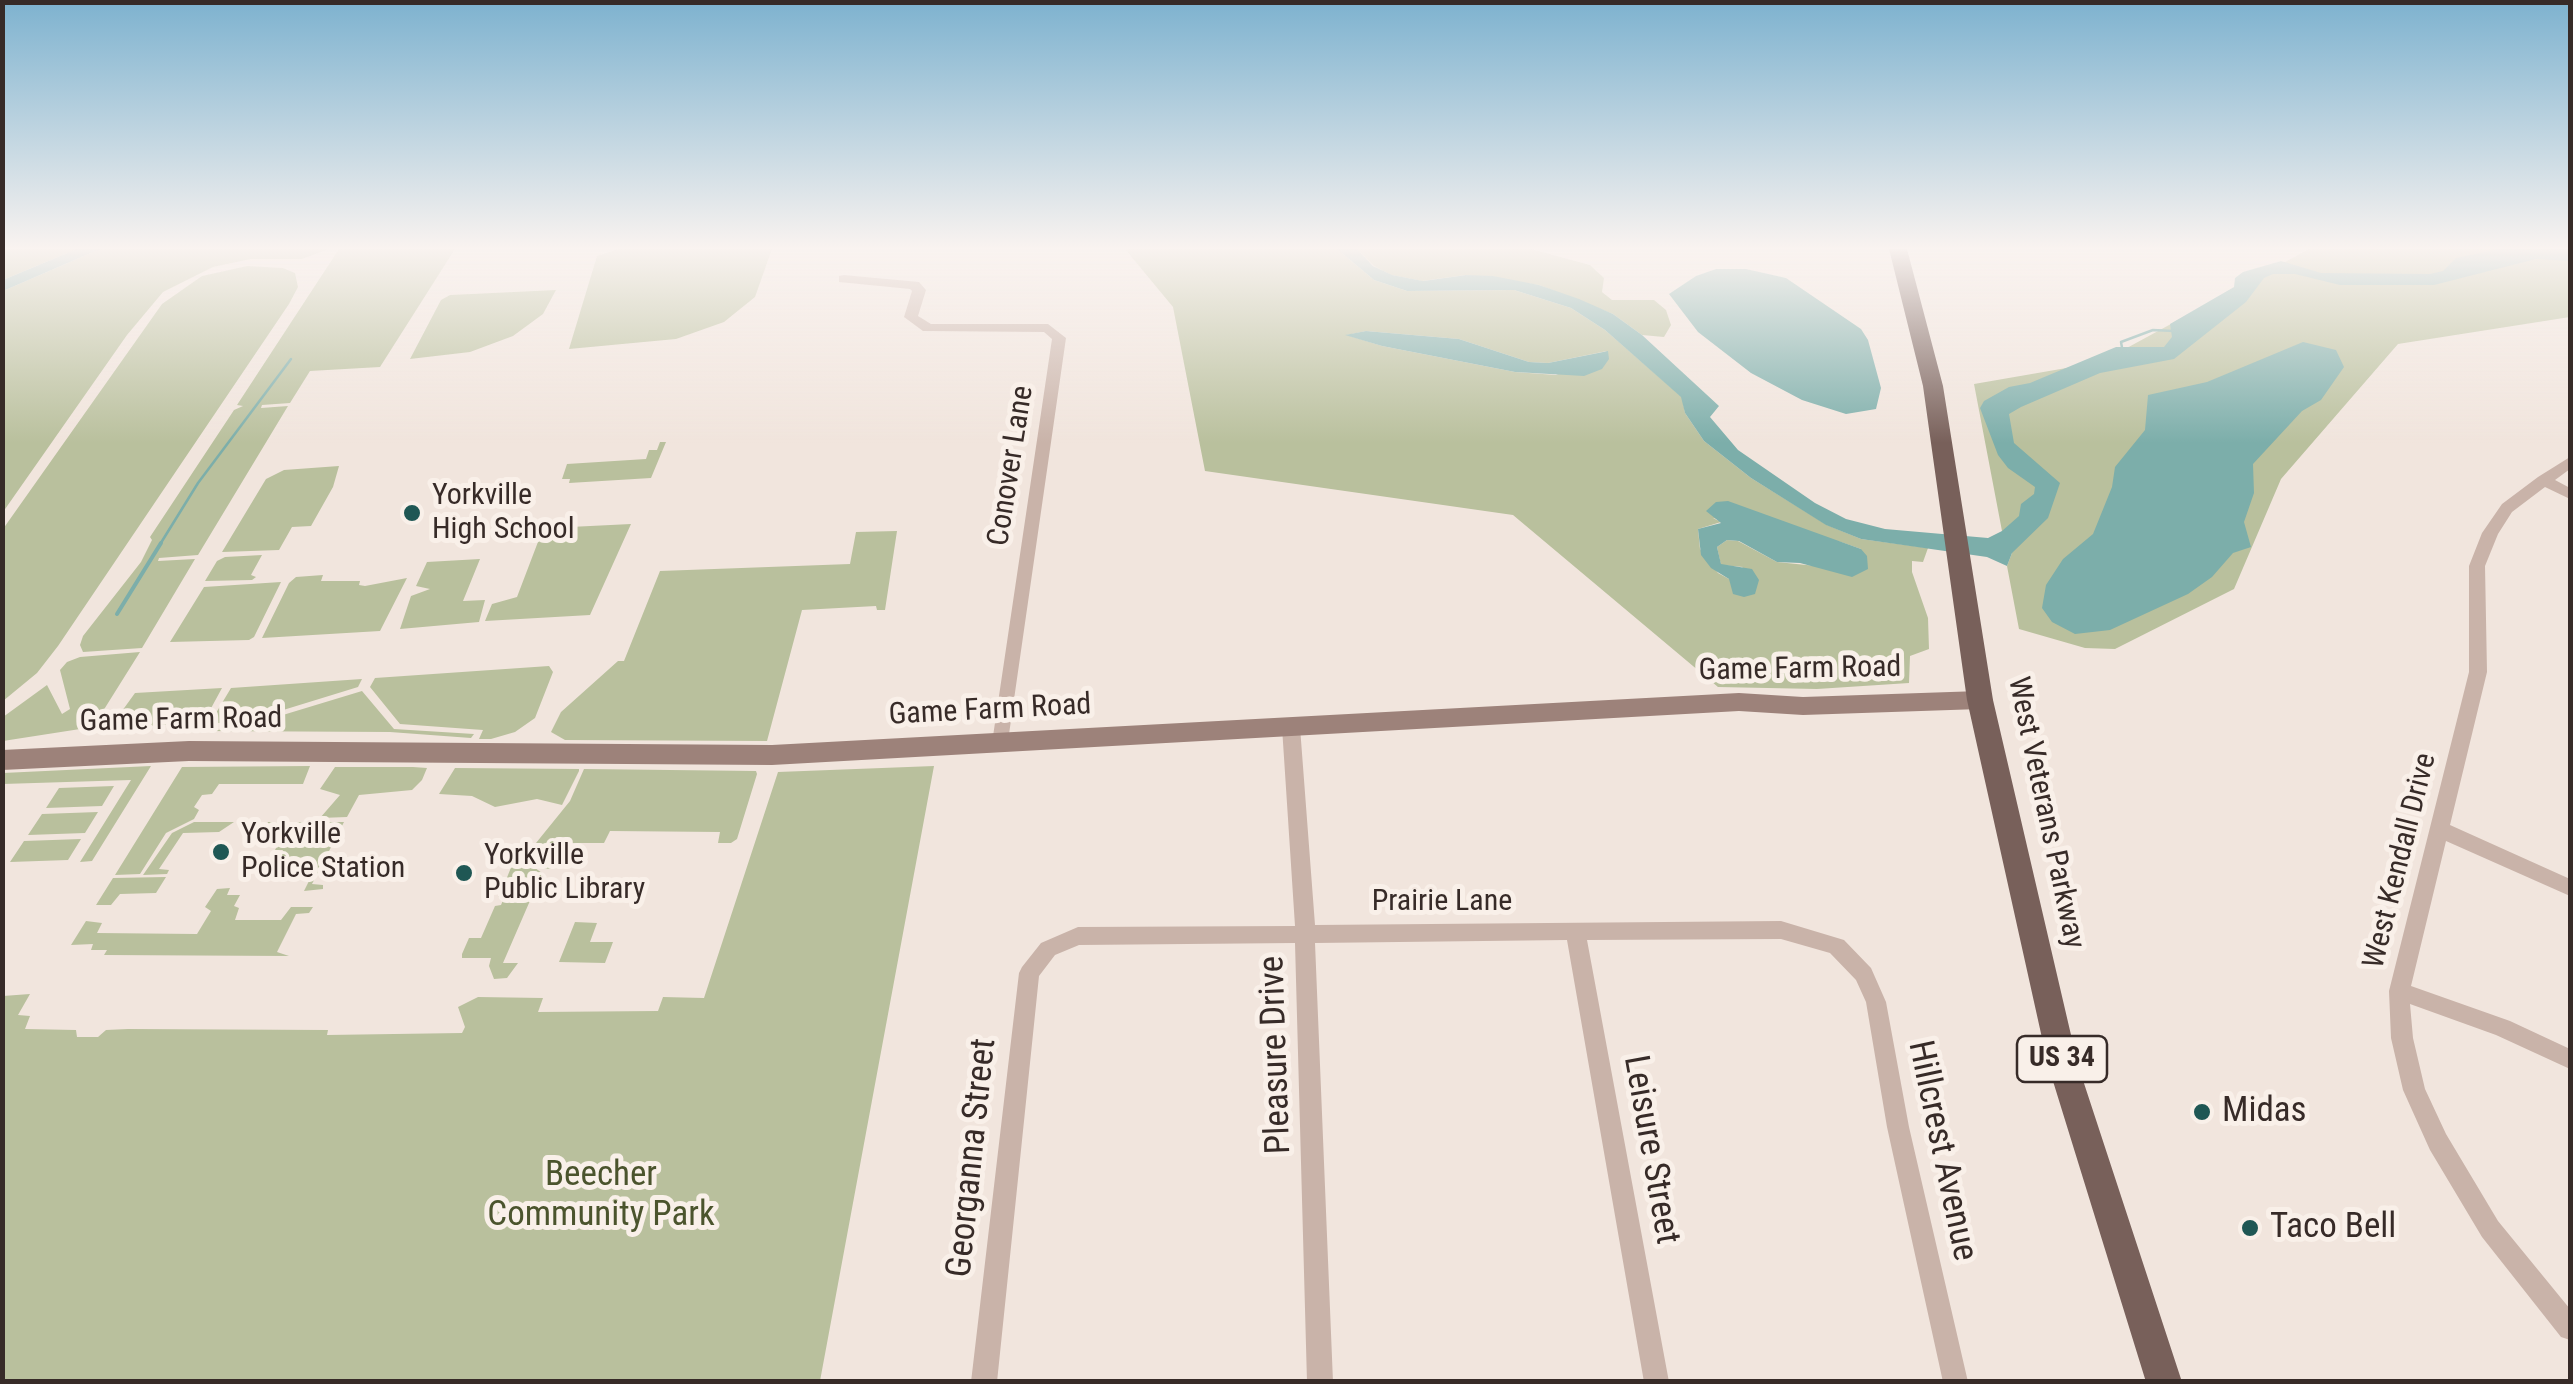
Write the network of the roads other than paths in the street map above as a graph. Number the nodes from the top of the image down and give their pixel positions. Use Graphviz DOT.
graph roads {
  1 [pos="912,314"];
  2 [pos="1915,314"];
  3 [pos="2570,462"];
  4 [pos="2544,480"];
  5 [pos="2570,494"];
  6 [pos="1980,700"];
  7 [pos="1291,727"];
  8 [pos="1001,744"];
  9 [pos="2,760"];
  10 [pos="2439,829"];
  11 [pos="2570,888"];
  12 [pos="1575,931"];
  13 [pos="1305,932"];
  14 [pos="1837,946"];
  15 [pos="1048,949"];
  16 [pos="2399,991"];
  17 [pos="2570,1059"];
  18 [pos="2570,1328"];
  19 [pos="984,1382"];
  20 [pos="1320,1382"];
  21 [pos="1657,1382"];
  22 [pos="1956,1382"];
  23 [pos="2164,1382"];
  1 -- 8 [label="street, Conover Lane"];
  2 -- 6 [label="main road, West Veterans Parkway / US 34"];
  3 -- 4 [label="street, West Kendall Drive"];
  4 -- 5 [label="street"];
  4 -- 10 [label="street, West Kendall Drive"];
  6 -- 7 [label="street, Game Farm Road"];
  6 -- 23 [label="main road, West Veterans Parkway / US 34"];
  7 -- 8 [label="street, Game Farm Road"];
  7 -- 13 [label="street, Pleasure Drive"];
  8 -- 9 [label="street, Game Farm Road"];
  10 -- 11 [label="street"];
  10 -- 16 [label="street, West Kendall Drive"];
  12 -- 13 [label="street, Prairie Lane"];
  12 -- 14 [label="street, Prairie Lane"];
  12 -- 21 [label="street, Leisure Street"];
  13 -- 15 [label="street, Prairie Lane"];
  13 -- 20 [label="street, Pleasure Drive"];
  14 -- 22 [label="street, Hillcrest Avenue"];
  15 -- 19 [label="street, Georganna Street"];
  16 -- 17 [label="street"];
  16 -- 18 [label="street, West Kendall Drive"];
}
